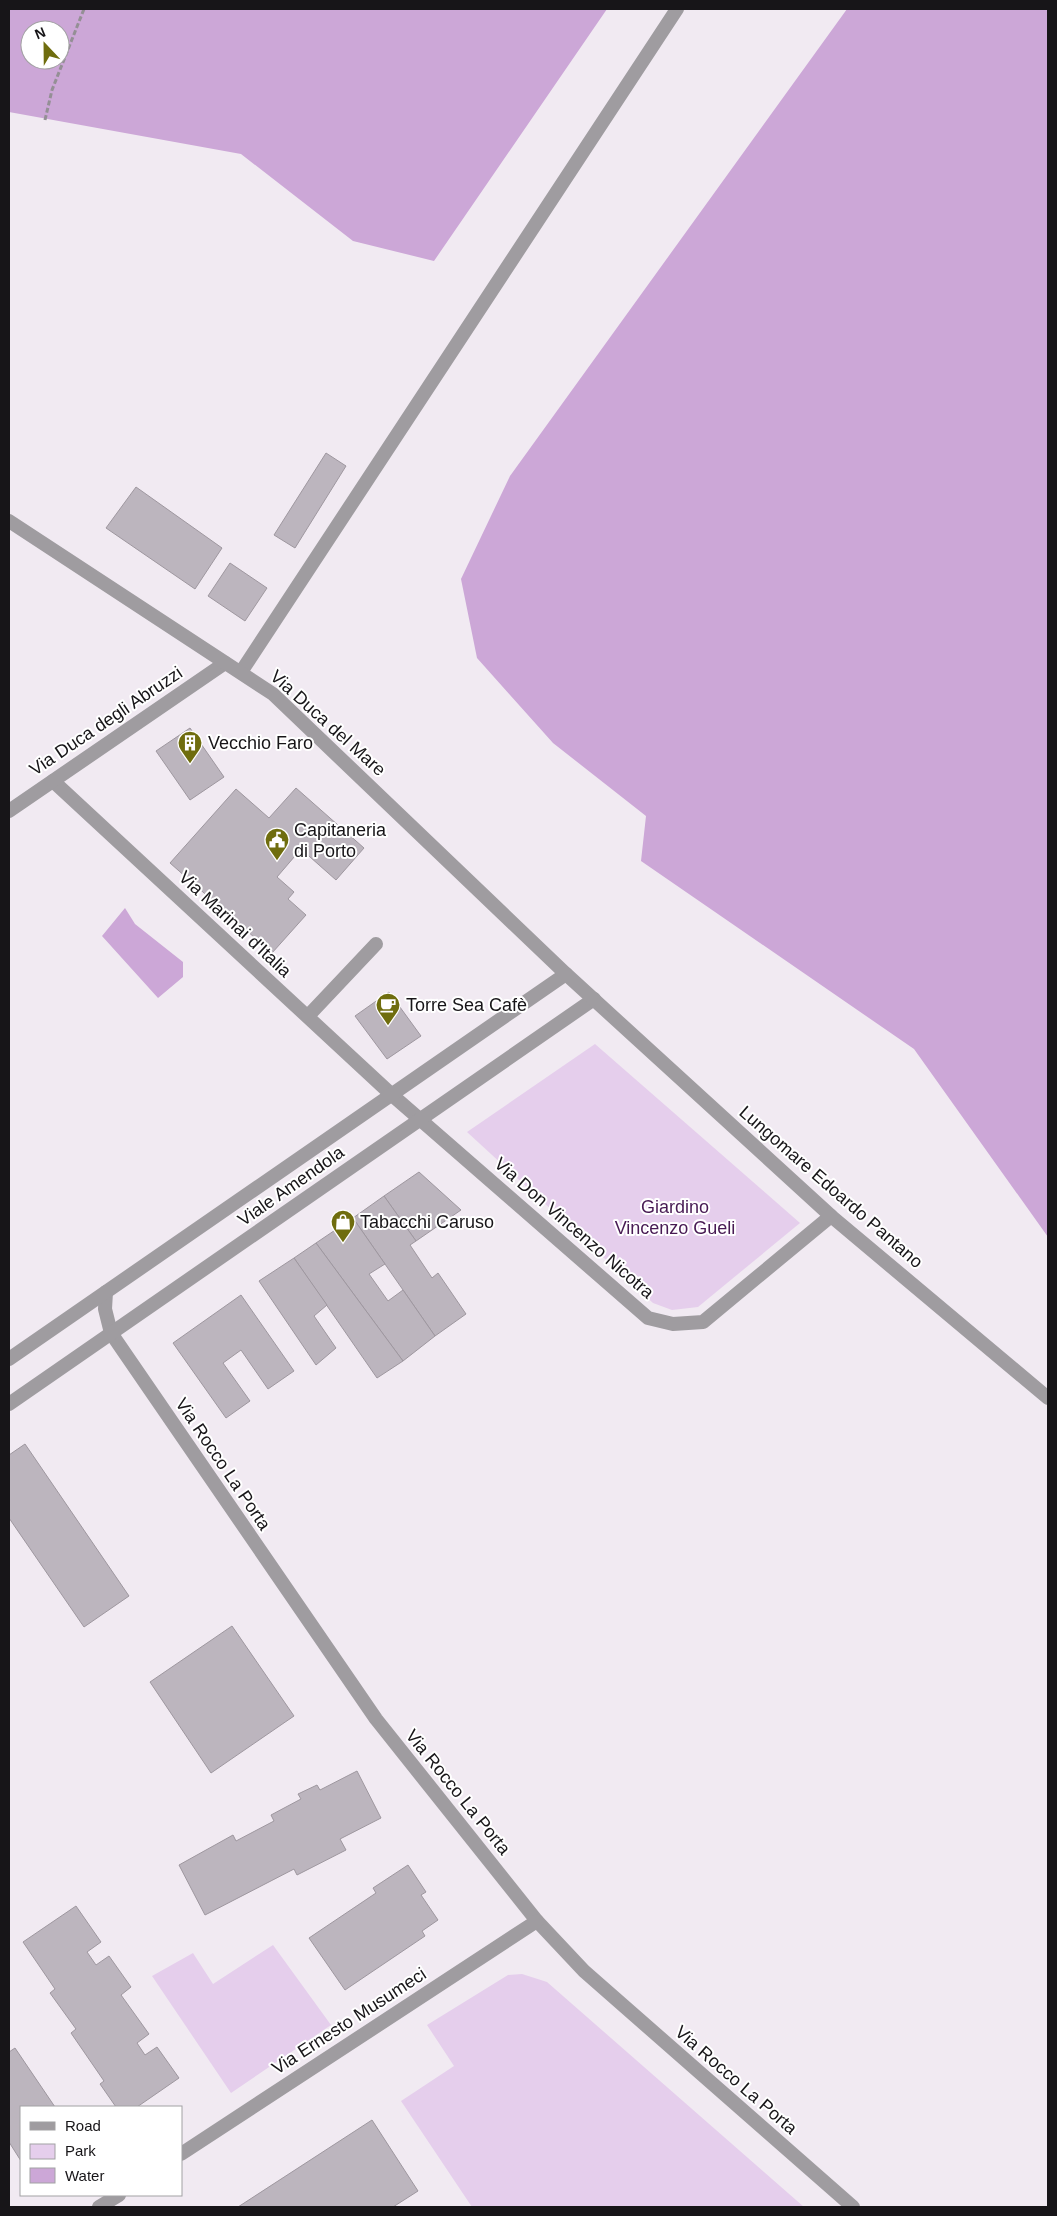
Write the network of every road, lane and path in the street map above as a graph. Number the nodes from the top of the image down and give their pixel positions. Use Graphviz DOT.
graph roads {
  1 [pos="84,9"];
  2 [pos="677,9"];
  3 [pos="45,120"];
  4 [pos="9,521"];
  5 [pos="225,663"];
  6 [pos="242,672"];
  7 [pos="53,780"];
  8 [pos="9,811"];
  9 [pos="376,944"];
  10 [pos="566,974"];
  11 [pos="594,999"];
  12 [pos="308,1016"];
  13 [pos="392,1095"];
  14 [pos="420,1119"];
  15 [pos="831,1216"];
  16 [pos="106,1292"];
  17 [pos="111,1333"];
  18 [pos="9,1359"];
  19 [pos="1048,1398"];
  20 [pos="9,1404"];
  21 [pos="537,1921"];
  22 [pos="182,2153"];
  23 [pos="117,2196"];
  24 [pos="100,2207"];
  25 [pos="852,2207"];
  1 -- 3 [label="path"];
  2 -- 6 [label="street"];
  4 -- 5 [label="street, Via Duca del Mare"];
  5 -- 6 [label="street, Via Duca del Mare"];
  5 -- 7 [label="street, Via Duca degli Abruzzi"];
  6 -- 10 [label="street, Via Duca del Mare"];
  7 -- 8 [label="street, Via Duca degli Abruzzi"];
  7 -- 12 [label="street, Via Marinai d'Italia"];
  9 -- 12 [label="street"];
  10 -- 11 [label="street, Via Duca del Mare"];
  10 -- 13 [label="street, Viale Amendola"];
  11 -- 14 [label="street, Viale Amendola"];
  11 -- 15 [label="street, Lungomare Edoardo Pantano"];
  12 -- 13 [label="street, Via Marinai d'Italia"];
  13 -- 14 [label="street, Via Don Vincenzo Nicotra"];
  13 -- 16 [label="street, Viale Amendola"];
  14 -- 15 [label="street, Via Don Vincenzo Nicotra"];
  14 -- 17 [label="street, Viale Amendola"];
  15 -- 19 [label="street, Lungomare Edoardo Pantano"];
  16 -- 17 [label="street"];
  16 -- 18 [label="street, Viale Amendola"];
  17 -- 20 [label="street, Viale Amendola"];
  17 -- 21 [label="street, Via Rocco La Porta"];
  21 -- 22 [label="street, Via Ernesto Musumeci"];
  21 -- 25 [label="street, Via Rocco La Porta"];
  23 -- 24 [label="street"];
}
